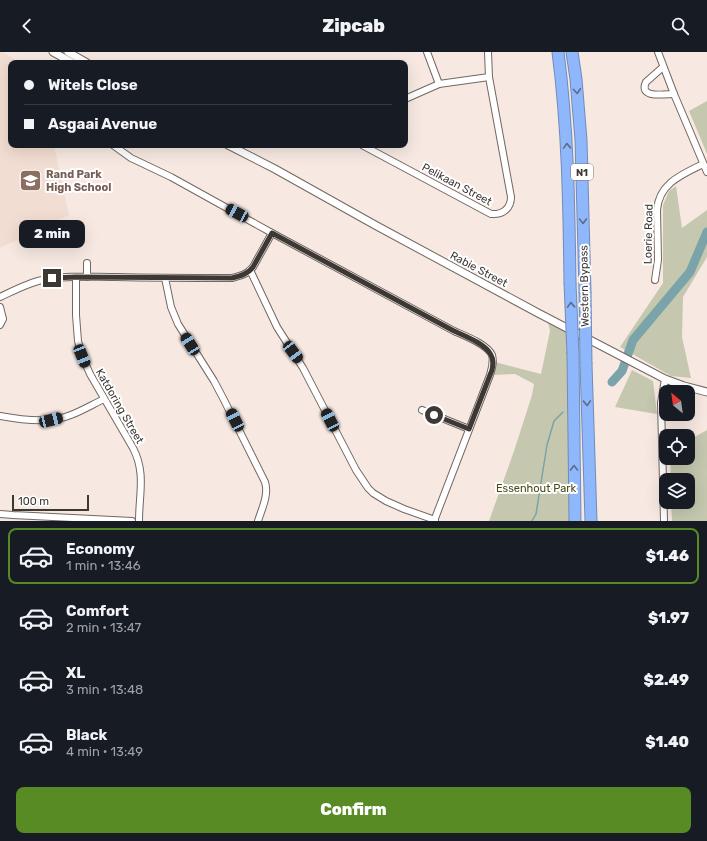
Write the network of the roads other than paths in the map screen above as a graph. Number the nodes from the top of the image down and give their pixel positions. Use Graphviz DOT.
graph roads {
  1 [pos="53,52"];
  2 [pos="68,52"];
  3 [pos="427,52"];
  4 [pos="488,52"];
  5 [pos="558,52"];
  6 [pos="572,52"];
  7 [pos="658,52"];
  8 [pos="68,60"];
  9 [pos="82,60"];
  10 [pos="663,67"];
  11 [pos="489,77"];
  12 [pos="439,84"];
  13 [pos="674,94"];
  14 [pos="408,98"];
  15 [pos="117,148"];
  16 [pos="234,148"];
  17 [pos="237,148"];
  18 [pos="368,148"];
  19 [pos="246,154"];
  20 [pos="703,164"];
  21 [pos="707,172"];
  22 [pos="272,233"];
  23 [pos="87,263"];
  24 [pos="250,270"];
  25 [pos="76,277"];
  26 [pos="87,277"];
  27 [pos="165,278"];
  28 [pos="655,280"];
  29 [pos="0,297"];
  30 [pos="0,307"];
  31 [pos="0,325"];
  32 [pos="665,378"];
  33 [pos="707,392"];
  34 [pos="104,399"];
  35 [pos="422,410"];
  36 [pos="0,416"];
  37 [pos="469,429"];
  38 [pos="0,514"];
  39 [pos="13,518"];
  40 [pos="434,520"];
  41 [pos="132,521"];
  42 [pos="139,521"];
  43 [pos="258,521"];
  44 [pos="575,521"];
  45 [pos="591,521"];
  46 [pos="664,521"];
  1 -- 8 [label="street"];
  2 -- 9 [label="street"];
  3 -- 12 [label="street"];
  4 -- 11 [label="street, Pelikaan Street"];
  44 -- 5 [label="highway, Western Bypass / N1, one-way, bridge"];
  6 -- 45 [label="highway, Western Bypass / N1, one-way, bridge"];
  7 -- 10 [label="street"];
  10 -- 13 [label="street"];
  10 -- 13 [label="street"];
  11 -- 12 [label="street"];
  11 -- 18 [label="street, Pelikaan Street"];
  12 -- 14 [label="street"];
  13 -- 20 [label="street"];
  15 -- 22 [label="street"];
  16 -- 19 [label="street, Rabie Street"];
  17 -- 19 [label="street, Rabie Street"];
  19 -- 32 [label="street, Rabie Street"];
  20 -- 21 [label="street"];
  20 -- 28 [label="street, Loerie Road"];
  22 -- 24 [label="street"];
  22 -- 37 [label="street"];
  23 -- 26 [label="street"];
  24 -- 27 [label="street"];
  24 -- 40 [label="street"];
  25 -- 26 [label="street"];
  25 -- 29 [label="street"];
  25 -- 34 [label="street, Katdoring Street"];
  26 -- 27 [label="street"];
  27 -- 43 [label="street"];
  30 -- 31 [label="street"];
  32 -- 33 [label="street, Rabie Street"];
  32 -- 46 [label="street"];
  34 -- 36 [label="street"];
  34 -- 42 [label="street, Katdoring Street"];
  35 -- 37 [label="street"];
  37 -- 40 [label="street"];
  38 -- 39 [label="street"];
  39 -- 41 [label="street"];
}
